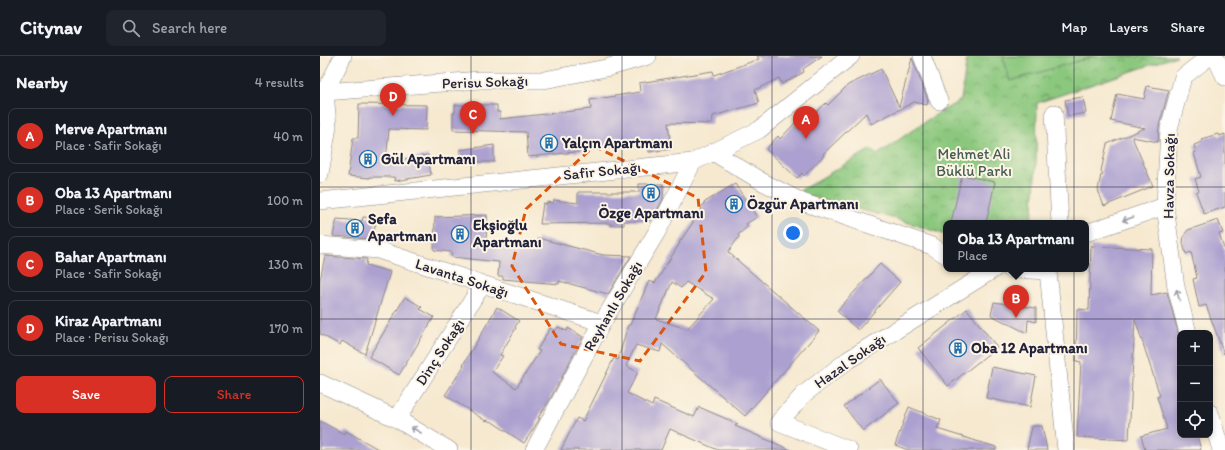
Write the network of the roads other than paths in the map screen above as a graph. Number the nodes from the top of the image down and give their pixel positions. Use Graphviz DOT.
graph roads {
  1 [pos="343,56"];
  2 [pos="648,56"];
  3 [pos="851,56"];
  4 [pos="922,56"];
  5 [pos="1210,56"];
  6 [pos="1216,56"];
  7 [pos="1225,77"];
  8 [pos="323,91"];
  9 [pos="939,101"];
  10 [pos="1054,113"];
  11 [pos="712,152"];
  12 [pos="693,162"];
  13 [pos="320,174"];
  14 [pos="320,201"];
  15 [pos="1165,206"];
  16 [pos="1060,220"];
  17 [pos="1089,232"];
  18 [pos="320,245"];
  19 [pos="943,252"];
  20 [pos="981,272"];
  21 [pos="1049,272"];
  22 [pos="482,285"];
  23 [pos="602,323"];
  24 [pos="1187,330"];
  25 [pos="320,383"];
  26 [pos="397,419"];
  27 [pos="1213,423"];
  28 [pos="449,450"];
  29 [pos="534,450"];
  30 [pos="849,450"];
  31 [pos="1066,450"];
  32 [pos="1221,450"];
  1 -- 8 [label="street"];
  2 -- 8 [label="street, Perisu Sokağı"];
  3 -- 11 [label="street, Safir Sokağı"];
  4 -- 9 [label="street"];
  5 -- 15 [label="street, Havza Sokağı"];
  6 -- 7 [label="street"];
  8 -- 13 [label="street"];
  10 -- 16 [label="street"];
  11 -- 12 [label="street, Safir Sokağı"];
  11 -- 19 [label="street"];
  12 -- 14 [label="street, Safir Sokağı"];
  12 -- 23 [label="street, Reyhanlı Sokağı"];
  15 -- 17 [label="street, one-way"];
  24 -- 15 [label="street, Havza Sokağı, one-way"];
  18 -- 22 [label="street, Lavanta Sokağı"];
  20 -- 30 [label="street, Hazal Sokağı"];
  21 -- 31 [label="street"];
  22 -- 23 [label="street, Lavanta Sokağı"];
  22 -- 26 [label="street, Dinç Sokağı"];
  23 -- 29 [label="street, Reyhanlı Sokağı"];
  25 -- 26 [label="street"];
  28 -- 26 [label="street, one-way"];
  27 -- 32 [label="street"];
}
